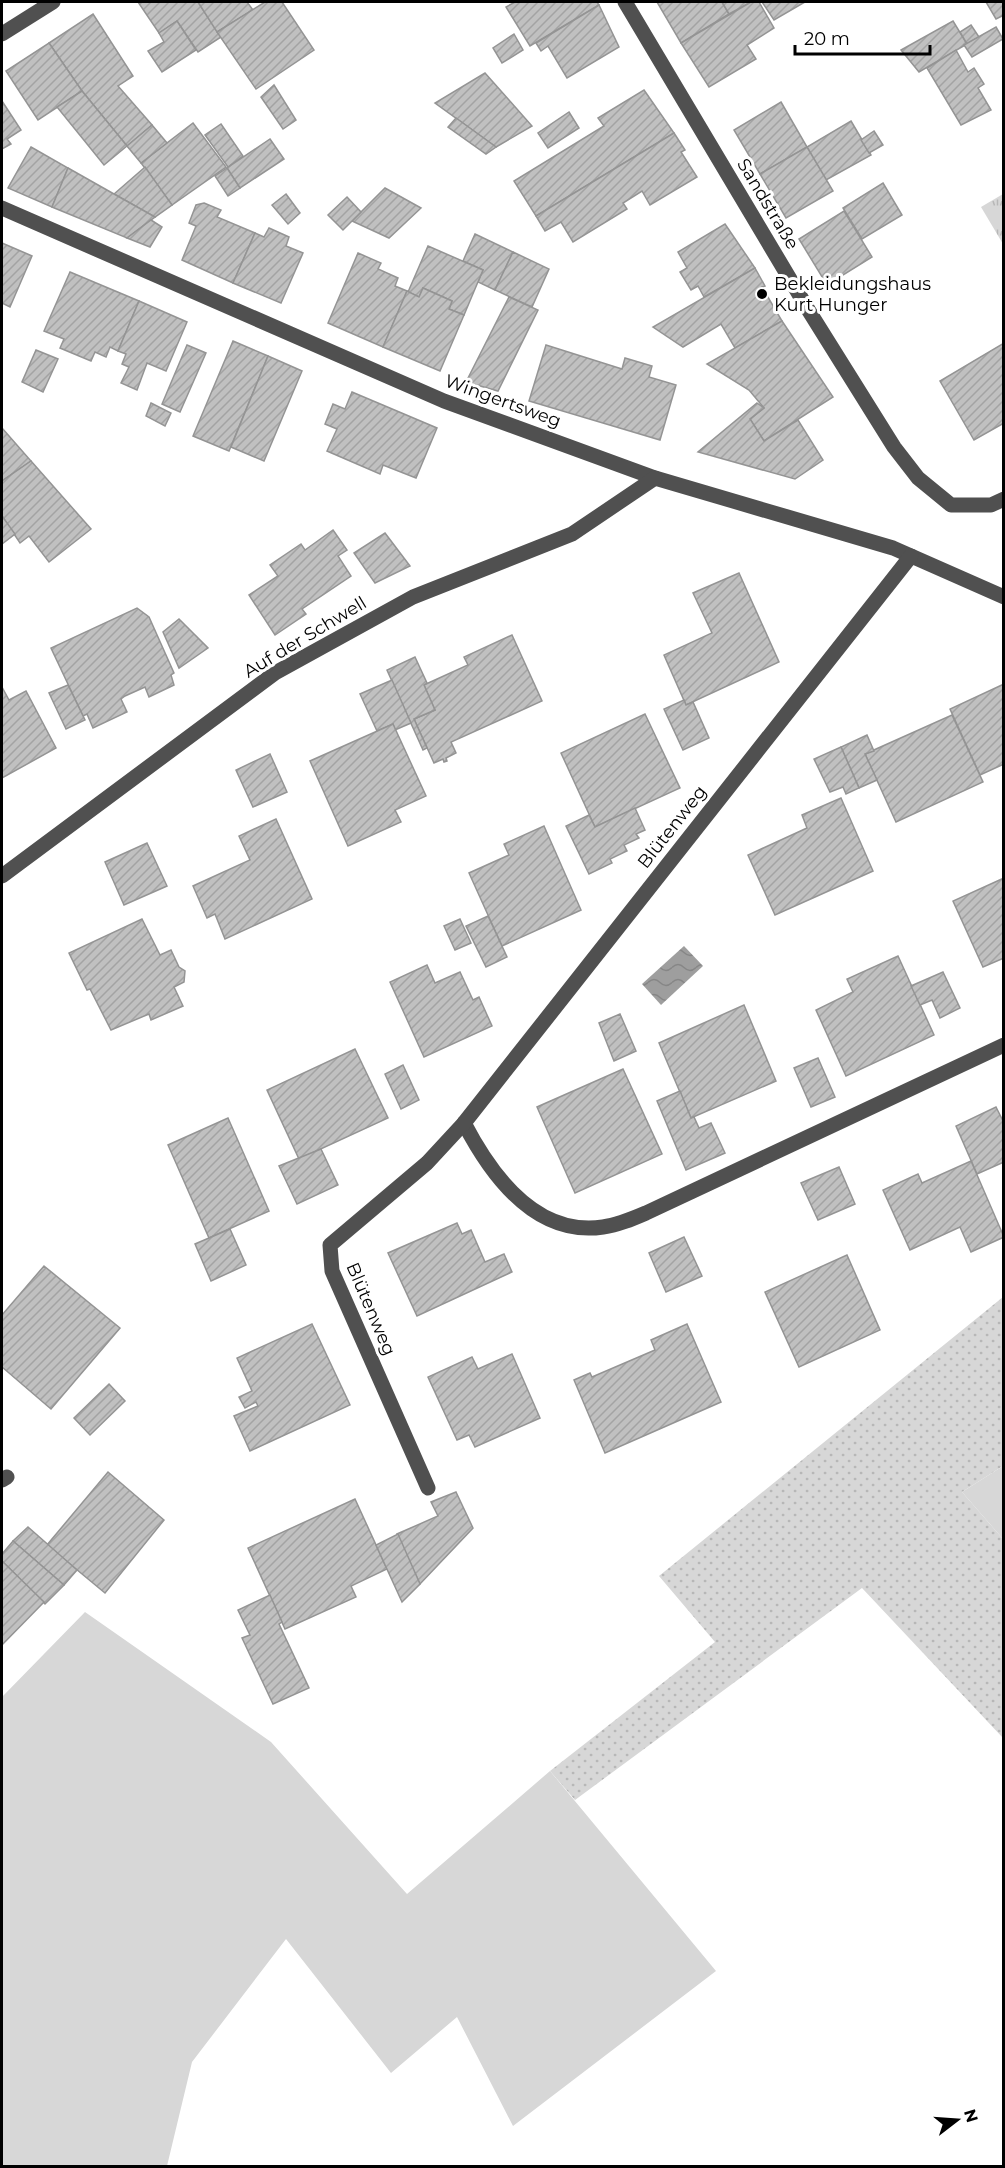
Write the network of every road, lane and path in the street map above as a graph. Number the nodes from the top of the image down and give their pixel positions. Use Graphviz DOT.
graph roads {
  1 [pos="53,2"];
  2 [pos="626,2"];
  3 [pos="2,34"];
  4 [pos="2,208"];
  5 [pos="656,478"];
  6 [pos="1004,499"];
  7 [pos="911,556"];
  8 [pos="1004,597"];
  9 [pos="2,876"];
  10 [pos="1004,1045"];
  11 [pos="464,1123"];
  12 [pos="428,1488"];
  1 -- 3 [label="street"];
  2 -- 6 [label="street, Sandstraße"];
  4 -- 5 [label="street, Wingertsweg"];
  5 -- 7 [label="street, Wingertsweg"];
  5 -- 9 [label="street, Auf der Schwell"];
  7 -- 8 [label="street, Wingertsweg"];
  7 -- 11 [label="street, Blütenweg"];
  10 -- 11 [label="street"];
  11 -- 12 [label="street, Blütenweg"];
}
